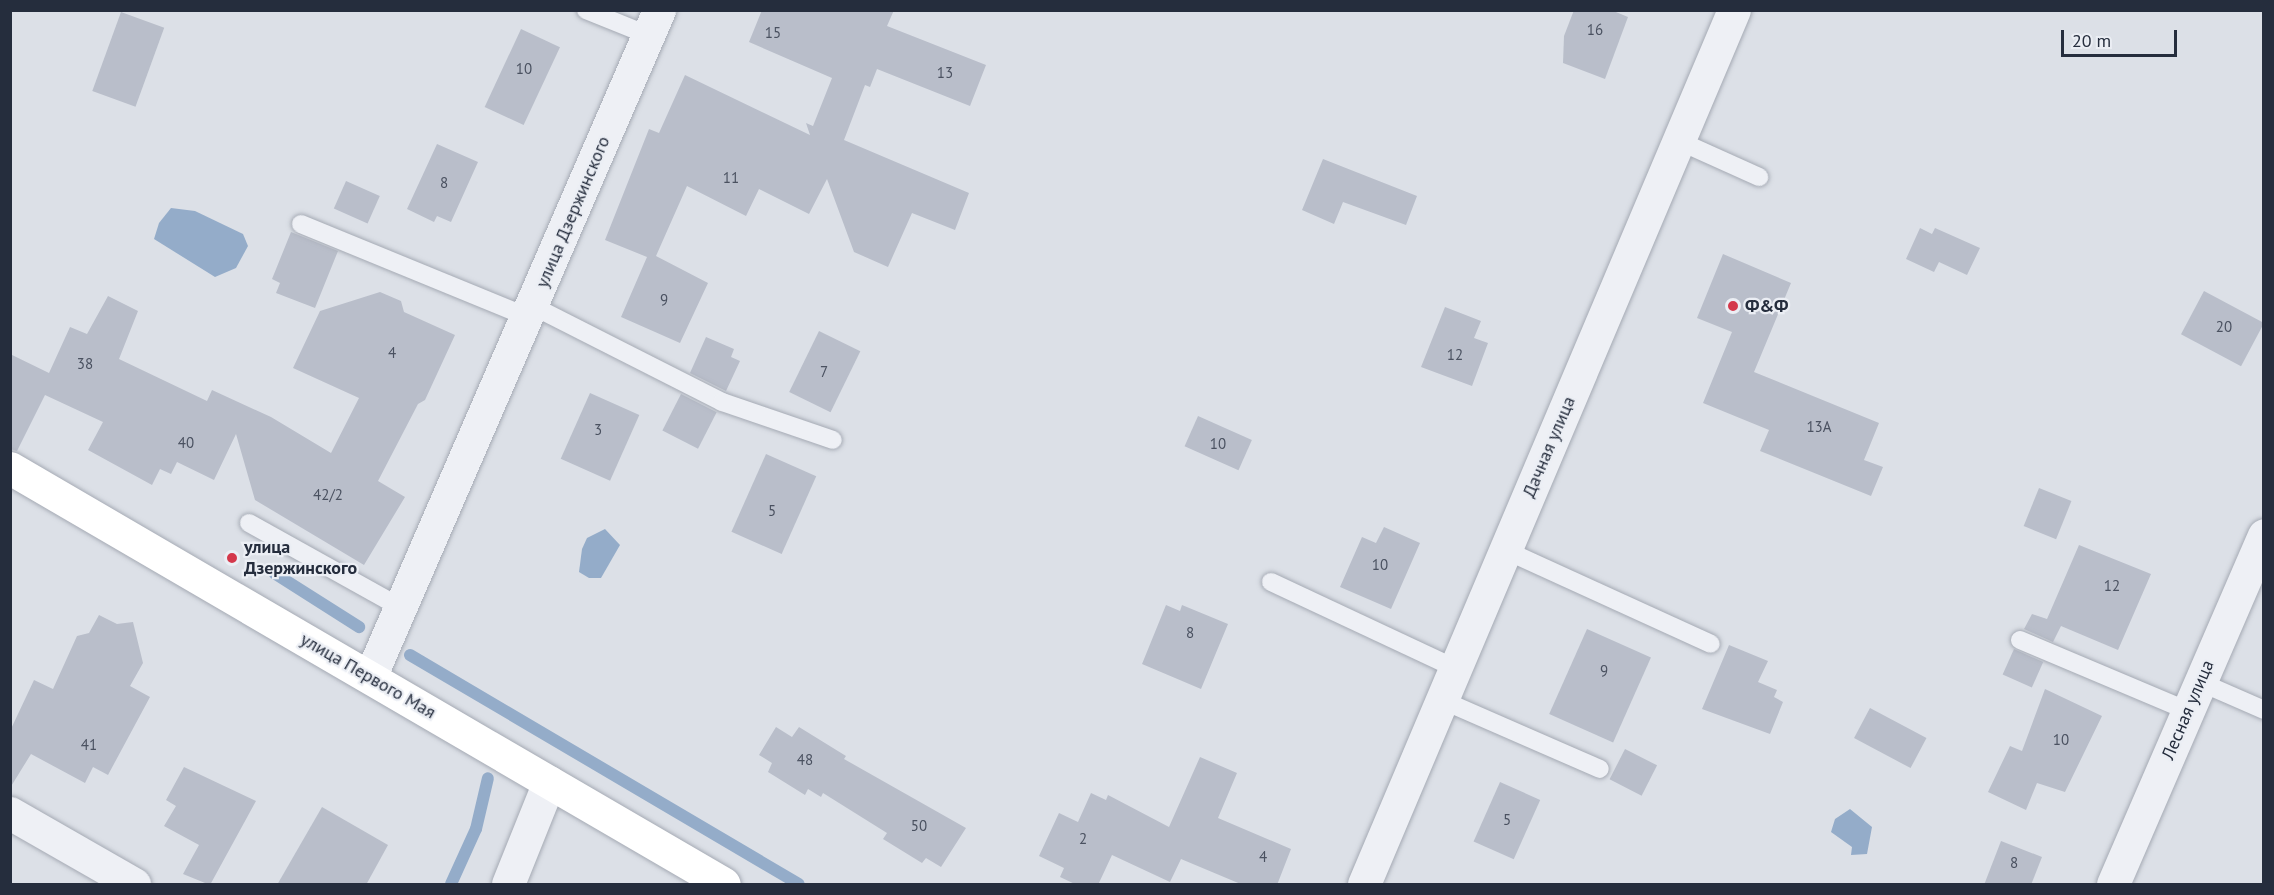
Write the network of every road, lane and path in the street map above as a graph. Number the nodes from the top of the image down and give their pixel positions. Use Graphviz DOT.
graph roads {
  1 [pos="586,10"];
  2 [pos="1734,10"];
  3 [pos="653,23"];
  4 [pos="1679,141"];
  5 [pos="1759,177"];
  6 [pos="301,224"];
  7 [pos="531,312"];
  8 [pos="833,440"];
  9 [pos="10,468"];
  10 [pos="249,523"];
  11 [pos="2264,535"];
  12 [pos="1505,550"];
  13 [pos="1270,582"];
  14 [pos="400,607"];
  15 [pos="2020,640"];
  16 [pos="1711,644"];
  17 [pos="1455,668"];
  18 [pos="370,677"];
  19 [pos="2194,696"];
  20 [pos="1442,700"];
  21 [pos="2264,710"];
  22 [pos="1600,769"];
  23 [pos="549,782"];
  24 [pos="10,813"];
  25 [pos="134,885"];
  26 [pos="508,885"];
  27 [pos="724,885"];
  28 [pos="1364,885"];
  29 [pos="2113,885"];
  1 -- 3 [label="lane"];
  2 -- 4 [label="street, Дачная улица"];
  3 -- 7 [label="street, улица Дзержинского"];
  4 -- 5 [label="lane"];
  4 -- 12 [label="street, Дачная улица"];
  6 -- 7 [label="lane"];
  7 -- 8 [label="lane"];
  7 -- 14 [label="street, улица Дзержинского"];
  9 -- 18 [label="street, улица Первого Мая"];
  10 -- 14 [label="lane"];
  11 -- 19 [label="street, Лесная улица"];
  12 -- 16 [label="lane"];
  12 -- 17 [label="street, Дачная улица"];
  13 -- 17 [label="lane"];
  14 -- 18 [label="street, улица Дзержинского"];
  15 -- 19 [label="lane"];
  17 -- 20 [label="street, Дачная улица"];
  18 -- 23 [label="street, улица Первого Мая"];
  19 -- 21 [label="lane"];
  19 -- 29 [label="street, Лесная улица"];
  20 -- 22 [label="lane"];
  20 -- 28 [label="street, Дачная улица"];
  23 -- 26 [label="street"];
  23 -- 27 [label="street, улица Первого Мая"];
  24 -- 25 [label="street"];
}
